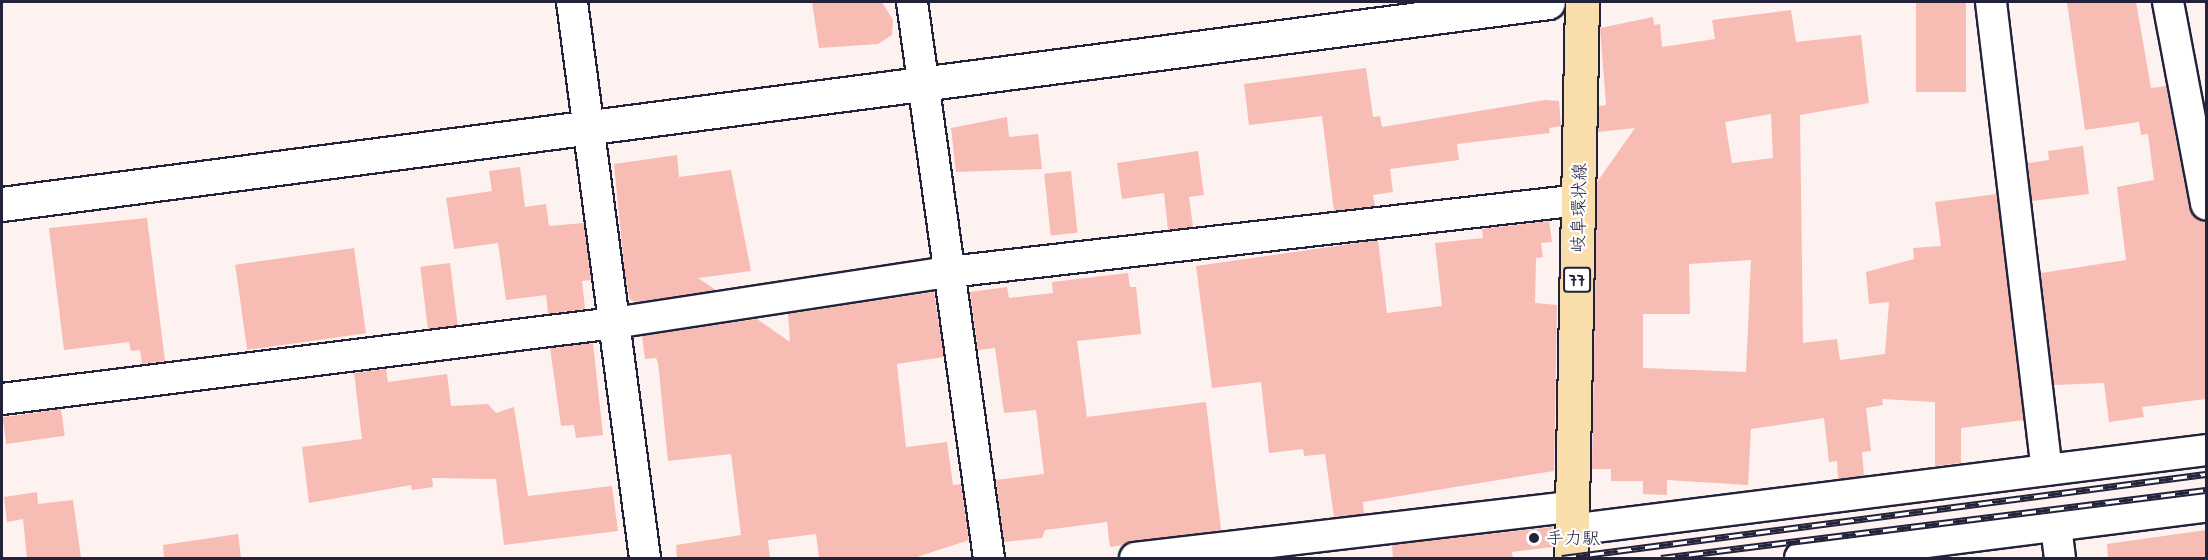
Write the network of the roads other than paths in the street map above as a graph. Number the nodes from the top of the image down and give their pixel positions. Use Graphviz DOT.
graph roads {
  1 [pos="572,2"];
  2 [pos="912,2"];
  3 [pos="1548,2"];
  4 [pos="1582,2"];
  5 [pos="1991,2"];
  6 [pos="2168,2"];
  7 [pos="923,82"];
  8 [pos="589,127"];
  9 [pos="1580,200"];
  10 [pos="2,204"];
  11 [pos="2206,204"];
  12 [pos="949,272"];
  13 [pos="614,323"];
  14 [pos="2,399"];
  15 [pos="2206,450"];
  16 [pos="2047,470"];
  17 [pos="2206,507"];
  18 [pos="2056,526"];
  19 [pos="1571,532"];
  20 [pos="645,558"];
  21 [pos="989,558"];
  22 [pos="1135,558"];
  23 [pos="1800,558"];
  24 [pos="2060,558"];
  1 -- 8 [label="street"];
  2 -- 7 [label="street"];
  3 -- 7 [label="street"];
  4 -- 9 [label="main road, 岐阜環状線 / 77"];
  5 -- 16 [label="street"];
  6 -- 11 [label="street"];
  7 -- 8 [label="street"];
  7 -- 12 [label="street"];
  8 -- 10 [label="street"];
  8 -- 13 [label="street"];
  9 -- 12 [label="street"];
  9 -- 19 [label="main road, 岐阜環状線 / 77"];
  12 -- 13 [label="street"];
  12 -- 21 [label="street"];
  13 -- 14 [label="street"];
  13 -- 20 [label="street"];
  15 -- 16 [label="street"];
  16 -- 19 [label="street"];
  17 -- 18 [label="street"];
  18 -- 23 [label="street"];
  18 -- 24 [label="street"];
  19 -- 22 [label="street"];
}
